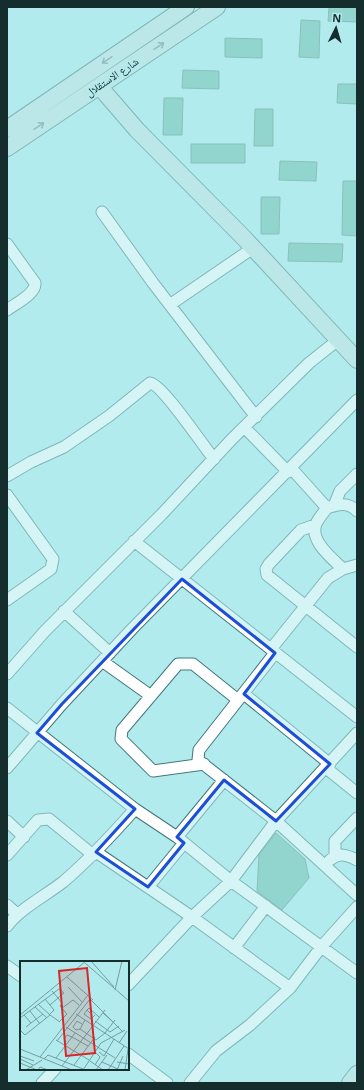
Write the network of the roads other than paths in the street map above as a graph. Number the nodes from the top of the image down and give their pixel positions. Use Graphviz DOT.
graph roads {
  1 [pos="186,7"];
  2 [pos="216,7"];
  3 [pos="99,86"];
  4 [pos="7,129"];
  5 [pos="7,148"];
  6 [pos="102,212"];
  7 [pos="7,244"];
  8 [pos="253,248"];
  9 [pos="171,304"];
  10 [pos="7,310"];
  11 [pos="338,340"];
  12 [pos="357,360"];
  13 [pos="357,400"];
  14 [pos="256,417"];
  15 [pos="245,428"];
  16 [pos="214,459"];
  17 [pos="290,470"];
  18 [pos="357,474"];
  19 [pos="7,476"];
  20 [pos="7,495"];
  21 [pos="330,507"];
  22 [pos="357,511"];
  23 [pos="316,525"];
  24 [pos="134,541"];
  25 [pos="357,565"];
  26 [pos="343,569"];
  27 [pos="182,579"];
  28 [pos="8,598"];
  29 [pos="305,607"];
  30 [pos="64,611"];
  31 [pos="357,647"];
  32 [pos="273,651"];
  33 [pos="110,653"];
  34 [pos="102,661"];
  35 [pos="7,674"];
  36 [pos="151,696"];
  37 [pos="241,697"];
  38 [pos="7,708"];
  39 [pos="357,717"];
  40 [pos="37,733"];
  41 [pos="357,733"];
  42 [pos="204,764"];
  43 [pos="328,766"];
  44 [pos="7,768"];
  45 [pos="224,780"];
  46 [pos="357,793"];
  47 [pos="134,810"];
  48 [pos="357,818"];
  49 [pos="7,821"];
  50 [pos="276,821"];
  51 [pos="24,837"];
  52 [pos="180,840"];
  53 [pos="95,853"];
  54 [pos="335,855"];
  55 [pos="7,856"];
  56 [pos="357,860"];
  57 [pos="323,865"];
  58 [pos="231,881"];
  59 [pos="148,887"];
  60 [pos="357,895"];
  61 [pos="7,905"];
  62 [pos="266,906"];
  63 [pos="357,907"];
  64 [pos="17,914"];
  65 [pos="192,917"];
  66 [pos="7,926"];
  67 [pos="322,946"];
  68 [pos="234,948"];
  69 [pos="7,966"];
  70 [pos="357,973"];
  71 [pos="20,975"];
  72 [pos="129,985"];
  73 [pos="290,988"];
  74 [pos="129,1055"];
  75 [pos="54,1070"];
  76 [pos="357,1074"];
  77 [pos="42,1083"];
  78 [pos="168,1083"];
  79 [pos="190,1083"];
  80 [pos="350,1083"];
  1 -- 4 [label="main road, شارع الاستقلال, one-way"];
  3 -- 2 [label="main road, شارع الاستقلال, one-way"];
  5 -- 3 [label="main road, شارع الاستقلال, one-way"];
  3 -- 8 [label="main road"];
  6 -- 9 [label="street"];
  7 -- 10 [label="street"];
  8 -- 9 [label="street"];
  8 -- 11 [label="main road"];
  9 -- 14 [label="street"];
  11 -- 12 [label="main road"];
  11 -- 14 [label="street"];
  13 -- 17 [label="street"];
  14 -- 15 [label="street"];
  15 -- 16 [label="street"];
  15 -- 17 [label="street"];
  16 -- 19 [label="street"];
  16 -- 24 [label="street"];
  17 -- 21 [label="street"];
  17 -- 27 [label="street"];
  18 -- 21 [label="street"];
  20 -- 28 [label="street"];
  21 -- 22 [label="street"];
  21 -- 23 [label="street"];
  23 -- 26 [label="street"];
  23 -- 29 [label="street"];
  24 -- 27 [label="street"];
  24 -- 30 [label="street"];
  25 -- 26 [label="street"];
  26 -- 29 [label="street"];
  27 -- 32 [label="street"];
  27 -- 33 [label="street"];
  29 -- 31 [label="street"];
  29 -- 32 [label="street"];
  30 -- 33 [label="street"];
  30 -- 35 [label="street"];
  32 -- 37 [label="street"];
  32 -- 39 [label="street"];
  33 -- 34 [label="street"];
  34 -- 36 [label="street"];
  34 -- 40 [label="street"];
  36 -- 37 [label="street"];
  36 -- 42 [label="street"];
  37 -- 42 [label="street"];
  37 -- 43 [label="street"];
  38 -- 40 [label="street"];
  40 -- 44 [label="street"];
  40 -- 47 [label="street"];
  41 -- 43 [label="street"];
  42 -- 45 [label="street"];
  43 -- 46 [label="street"];
  43 -- 50 [label="street"];
  45 -- 50 [label="street"];
  45 -- 52 [label="street"];
  47 -- 52 [label="street"];
  47 -- 53 [label="street"];
  48 -- 54 [label="street"];
  49 -- 51 [label="street"];
  50 -- 57 [label="street"];
  50 -- 58 [label="street"];
  51 -- 53 [label="street"];
  51 -- 55 [label="street"];
  52 -- 58 [label="street"];
  52 -- 59 [label="street"];
  53 -- 59 [label="street"];
  53 -- 64 [label="street"];
  54 -- 56 [label="street"];
  54 -- 57 [label="street"];
  57 -- 60 [label="street"];
  58 -- 62 [label="street"];
  58 -- 65 [label="street"];
  59 -- 65 [label="street"];
  61 -- 64 [label="street"];
  62 -- 67 [label="street"];
  62 -- 68 [label="street"];
  63 -- 67 [label="street"];
  64 -- 66 [label="street"];
  65 -- 68 [label="street"];
  65 -- 72 [label="street"];
  67 -- 70 [label="street"];
  67 -- 73 [label="street"];
  68 -- 73 [label="street"];
  69 -- 71 [label="street"];
  73 -- 79 [label="street"];
  74 -- 78 [label="street"];
  75 -- 77 [label="street"];
  76 -- 80 [label="main road"];
}
